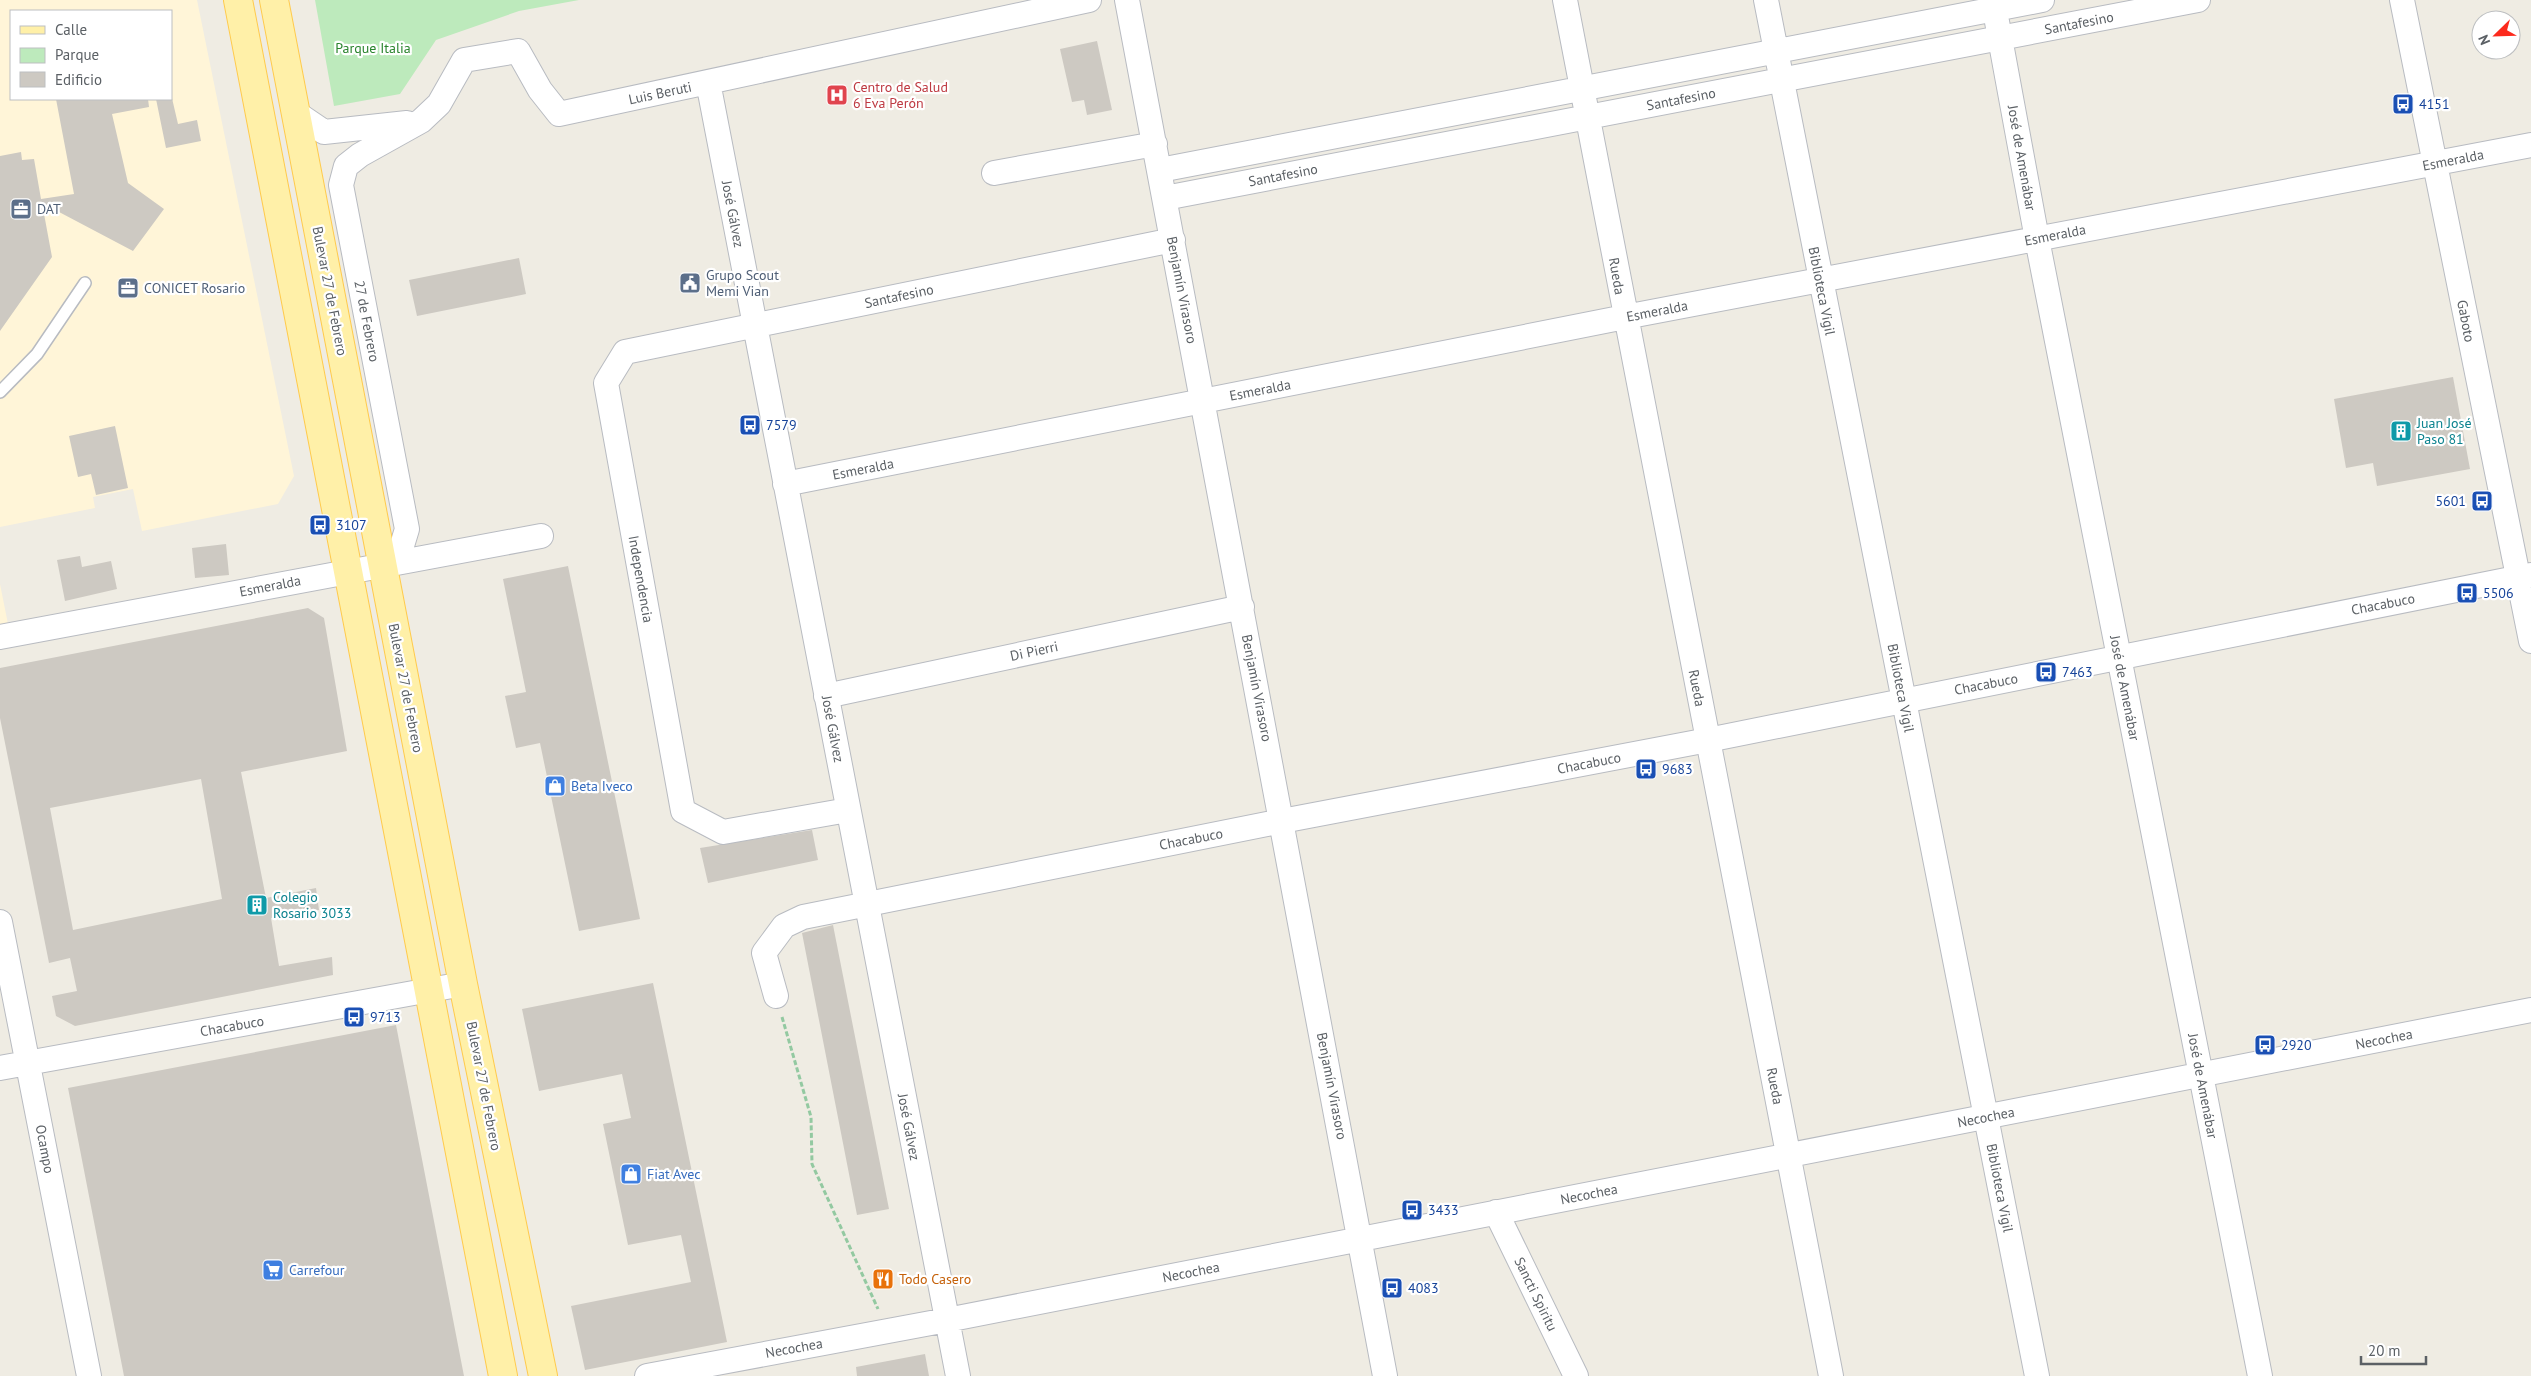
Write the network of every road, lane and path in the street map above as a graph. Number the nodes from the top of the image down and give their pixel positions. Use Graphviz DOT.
graph roads {
  1 [pos="238,0"];
  2 [pos="274,0"];
  3 [pos="1090,0"];
  4 [pos="1128,0"];
  5 [pos="1565,0"];
  6 [pos="1766,0"];
  7 [pos="2042,0"];
  8 [pos="2198,0"];
  9 [pos="2402,0"];
  10 [pos="1994,5"];
  11 [pos="2000,38"];
  12 [pos="1776,52"];
  13 [pos="1781,80"];
  14 [pos="708,82"];
  15 [pos="1582,89"];
  16 [pos="296,114"];
  17 [pos="1588,117"];
  18 [pos="421,121"];
  19 [pos="1155,144"];
  20 [pos="2531,145"];
  21 [pos="2434,163"];
  22 [pos="1160,170"];
  23 [pos="994,173"];
  24 [pos="1165,198"];
  25 [pos="2037,238"];
  26 [pos="1173,240"];
  27 [pos="1820,280"];
  28 [pos="85,283"];
  29 [pos="1625,317"];
  30 [pos="755,326"];
  31 [pos="625,352"];
  32 [pos="0,392"];
  33 [pos="1203,401"];
  34 [pos="785,484"];
  35 [pos="541,536"];
  36 [pos="390,564"];
  37 [pos="347,572"];
  38 [pos="2525,576"];
  39 [pos="1242,607"];
  40 [pos="0,637"];
  41 [pos="2531,641"];
  42 [pos="2119,658"];
  43 [pos="826,696"];
  44 [pos="1904,701"];
  45 [pos="1708,740"];
  46 [pos="848,810"];
  47 [pos="1282,821"];
  48 [pos="866,903"];
  49 [pos="0,922"];
  50 [pos="463,984"];
  51 [pos="430,989"];
  52 [pos="776,996"];
  53 [pos="2531,1010"];
  54 [pos="28,1063"];
  55 [pos="0,1068"];
  56 [pos="2201,1075"];
  57 [pos="1986,1117"];
  58 [pos="1788,1156"];
  59 [pos="1496,1212"];
  60 [pos="1360,1239"];
  61 [pos="947,1320"];
  62 [pos="888,1330"];
  63 [pos="89,1376"];
  64 [pos="503,1376"];
  65 [pos="543,1376"];
  66 [pos="646,1376"];
  67 [pos="958,1376"];
  68 [pos="1385,1376"];
  69 [pos="1576,1376"];
  70 [pos="1831,1376"];
  71 [pos="2037,1376"];
  72 [pos="2260,1376"];
  1 -- 37 [label="main road"];
  2 -- 16 [label="main road, Bulevar 27 de Febrero"];
  3 -- 14 [label="street, Luis Beruti"];
  4 -- 19 [label="street, Benjamín Virasoro"];
  5 -- 15 [label="street, Rueda"];
  6 -- 12 [label="street, Biblioteca Vigil"];
  7 -- 10 [label="street, Santafesino"];
  8 -- 11 [label="street, Santafesino"];
  9 -- 21 [label="street, Gaboto"];
  10 -- 11 [label="street, José de Amenábar"];
  10 -- 12 [label="street, Santafesino"];
  11 -- 13 [label="street, Santafesino"];
  11 -- 25 [label="street, José de Amenábar"];
  12 -- 13 [label="street, Biblioteca Vigil"];
  12 -- 15 [label="street, Santafesino"];
  13 -- 17 [label="street, Santafesino"];
  13 -- 27 [label="street, Biblioteca Vigil"];
  14 -- 18 [label="street, Luis Beruti"];
  14 -- 30 [label="street, José Gálvez"];
  15 -- 17 [label="street, Rueda"];
  15 -- 22 [label="street, Santafesino"];
  16 -- 18 [label="street"];
  16 -- 36 [label="main road, Bulevar 27 de Febrero"];
  17 -- 24 [label="street, Santafesino"];
  17 -- 29 [label="street, Rueda"];
  18 -- 36 [label="street, 27 de Febrero"];
  19 -- 22 [label="street, Benjamín Virasoro"];
  19 -- 23 [label="street"];
  20 -- 21 [label="street, Esmeralda"];
  21 -- 25 [label="street, Esmeralda"];
  21 -- 38 [label="street, Gaboto"];
  22 -- 24 [label="street, Benjamín Virasoro"];
  24 -- 26 [label="street, Benjamín Virasoro"];
  25 -- 27 [label="street, Esmeralda"];
  25 -- 42 [label="street, José de Amenábar"];
  26 -- 30 [label="street, Santafesino"];
  26 -- 33 [label="street, Benjamín Virasoro"];
  27 -- 29 [label="street, Esmeralda"];
  27 -- 44 [label="street, Biblioteca Vigil"];
  28 -- 32 [label="lane"];
  29 -- 33 [label="street, Esmeralda"];
  29 -- 45 [label="street, Rueda"];
  30 -- 31 [label="street, Santafesino"];
  30 -- 34 [label="street, José Gálvez"];
  31 -- 46 [label="street, Independencia"];
  33 -- 34 [label="street, Esmeralda"];
  33 -- 39 [label="street, Benjamín Virasoro"];
  34 -- 43 [label="street, José Gálvez"];
  35 -- 36 [label="street, Esmeralda"];
  36 -- 37 [label="street, Esmeralda"];
  36 -- 50 [label="main road, Bulevar 27 de Febrero"];
  37 -- 40 [label="street, Esmeralda"];
  37 -- 51 [label="main road"];
  38 -- 41 [label="street, Gaboto"];
  38 -- 42 [label="street, Chacabuco"];
  39 -- 43 [label="street, Di Pierri"];
  39 -- 47 [label="street, Benjamín Virasoro"];
  42 -- 44 [label="street, Chacabuco"];
  42 -- 56 [label="street, José de Amenábar"];
  43 -- 46 [label="street, José Gálvez"];
  44 -- 45 [label="street, Chacabuco"];
  44 -- 57 [label="street, Biblioteca Vigil"];
  45 -- 47 [label="street, Chacabuco"];
  45 -- 58 [label="street, Rueda"];
  46 -- 48 [label="street, José Gálvez"];
  47 -- 48 [label="street, Chacabuco"];
  47 -- 60 [label="street, Benjamín Virasoro"];
  48 -- 52 [label="street, Chacabuco"];
  48 -- 61 [label="street, José Gálvez"];
  49 -- 54 [label="street, Ocampo"];
  50 -- 51 [label="street, Chacabuco"];
  50 -- 65 [label="main road, Bulevar 27 de Febrero"];
  51 -- 54 [label="street, Chacabuco"];
  51 -- 64 [label="main road"];
  52 -- 62 [label="path"];
  53 -- 56 [label="street, Necochea"];
  54 -- 55 [label="street, Chacabuco"];
  54 -- 63 [label="street, Ocampo"];
  56 -- 57 [label="street, Necochea"];
  56 -- 72 [label="street, José de Amenábar"];
  57 -- 58 [label="street, Necochea"];
  57 -- 71 [label="street, Biblioteca Vigil"];
  58 -- 59 [label="street, Necochea"];
  58 -- 70 [label="street, Rueda"];
  59 -- 60 [label="street, Necochea"];
  59 -- 69 [label="street, Sancti Spiritu"];
  60 -- 61 [label="street, Necochea"];
  60 -- 68 [label="street, Benjamín Virasoro"];
  61 -- 62 [label="street, Necochea"];
  61 -- 67 [label="street, José Gálvez"];
  62 -- 66 [label="street, Necochea"];
}
